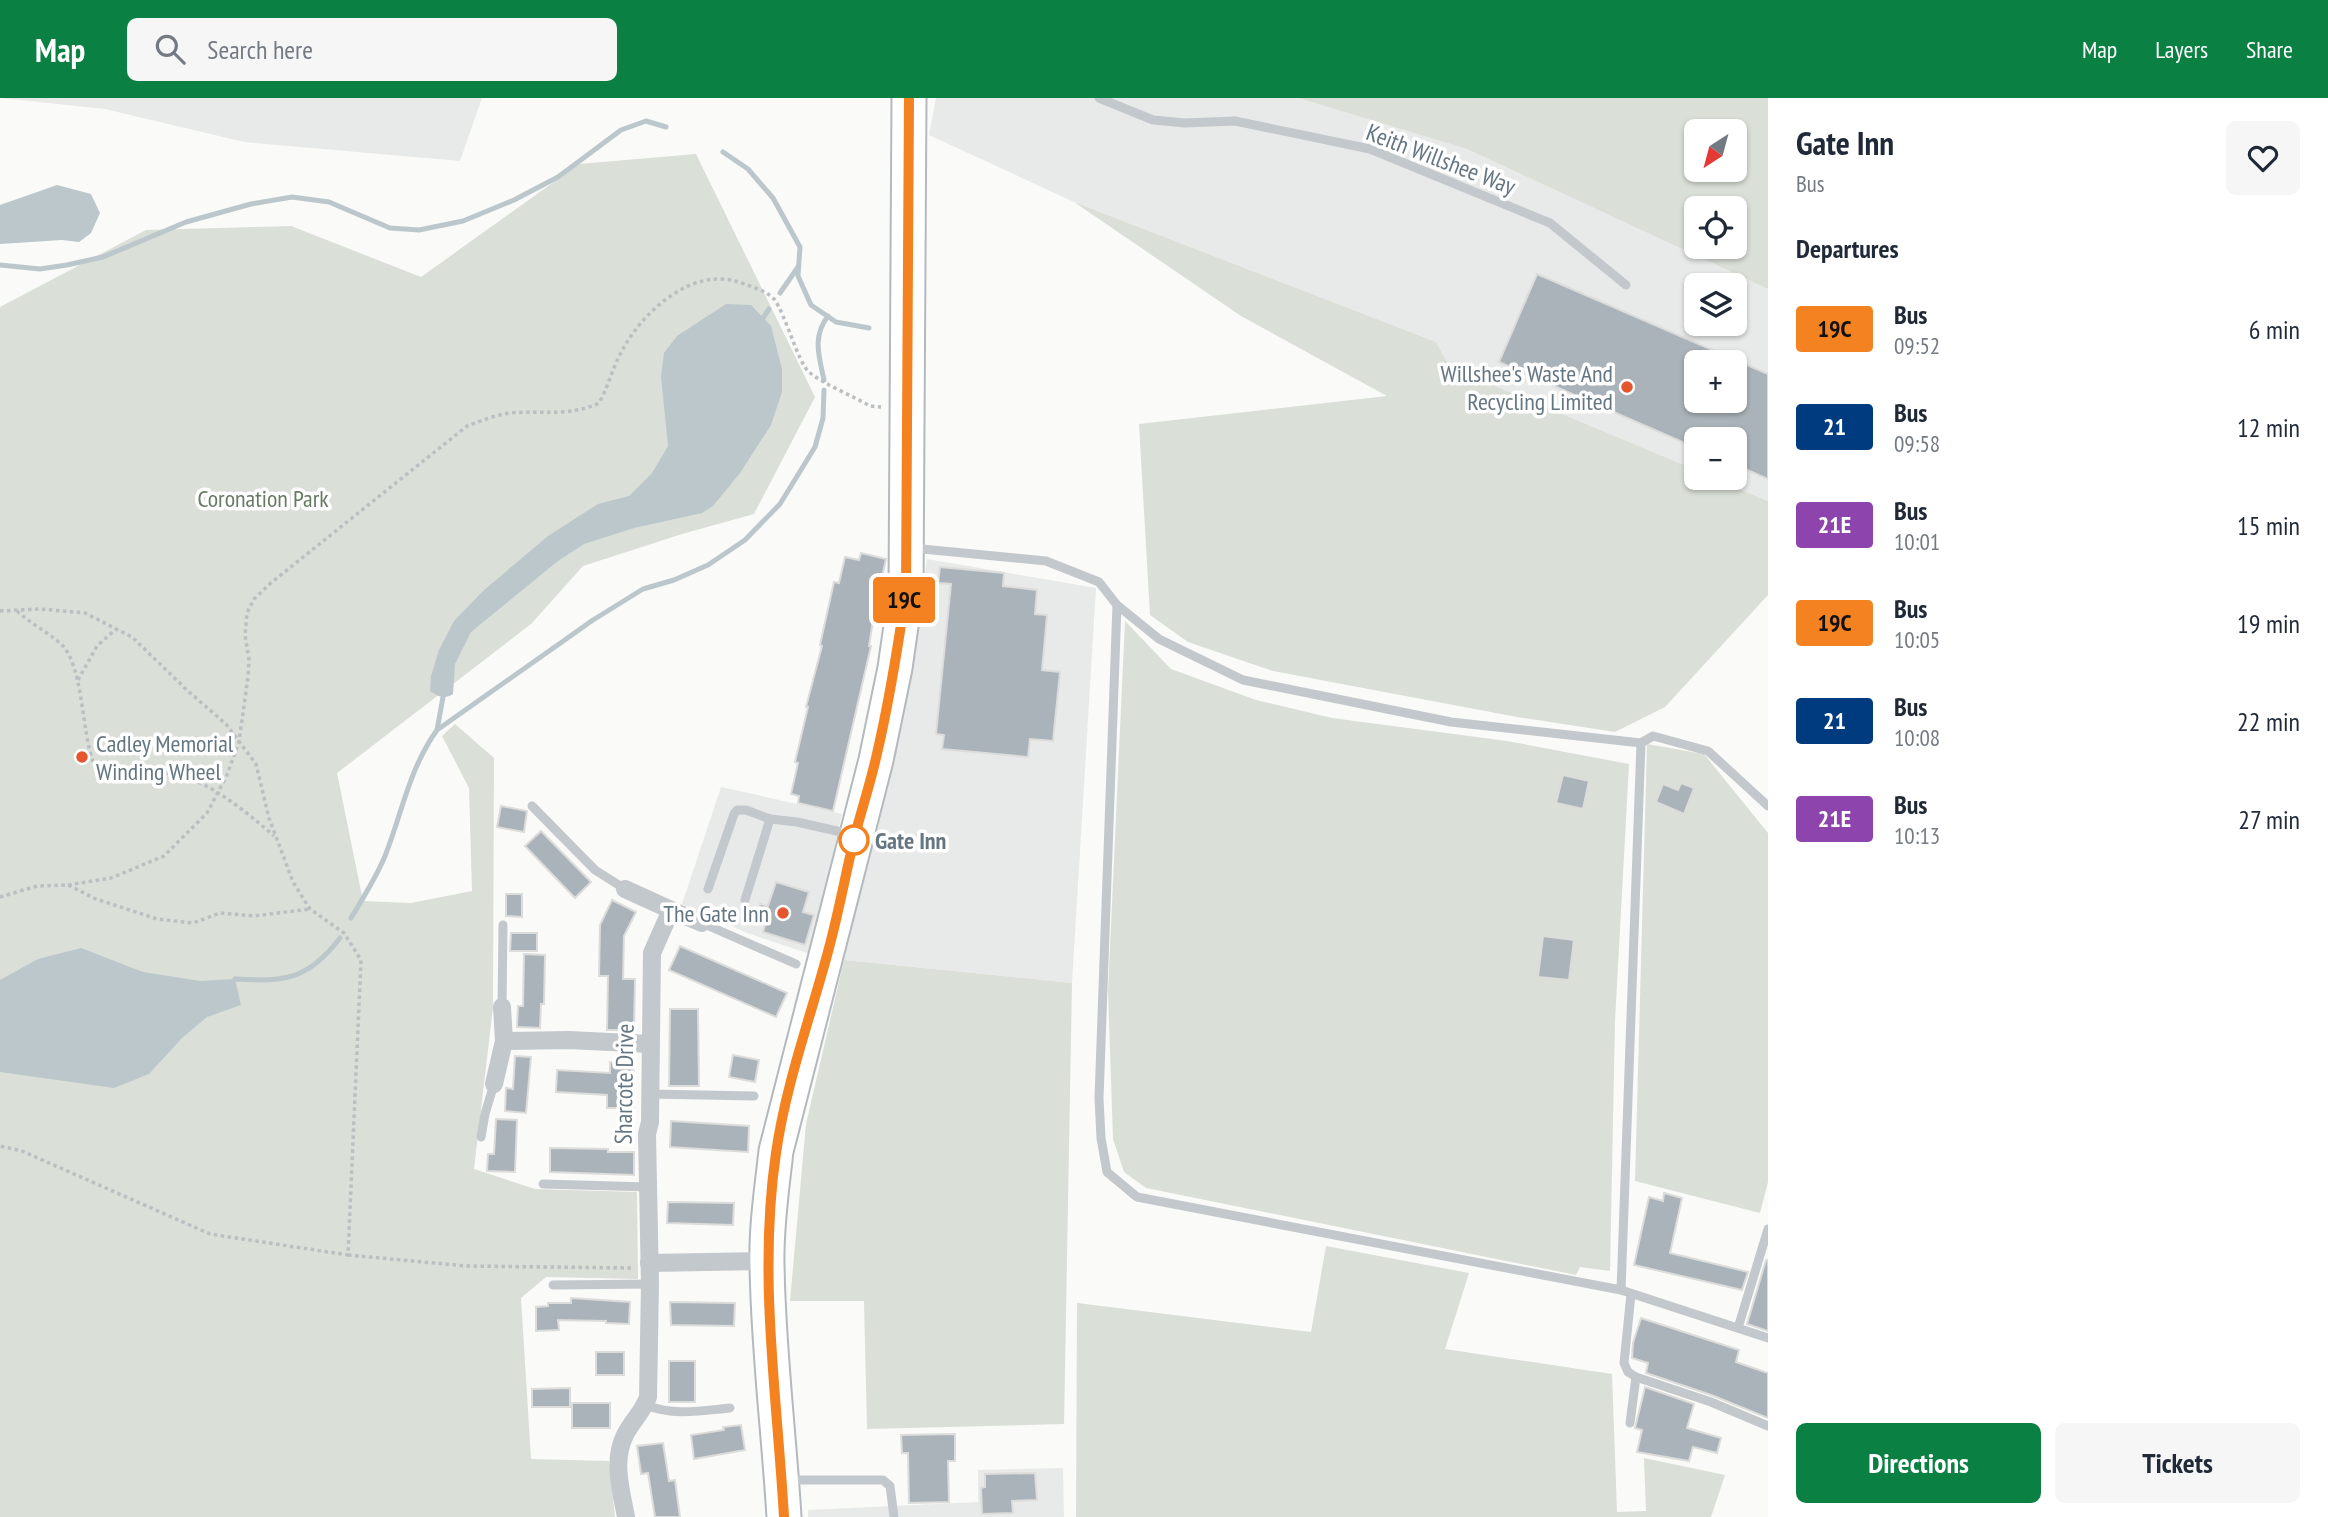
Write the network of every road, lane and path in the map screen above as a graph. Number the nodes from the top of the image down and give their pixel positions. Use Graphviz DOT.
graph roads {
  1 [pos="909,98"];
  2 [pos="1099,98"];
  3 [pos="1626,285"];
  4 [pos="908,408"];
  5 [pos="907,548"];
  6 [pos="1117,605"];
  7 [pos="16,610"];
  8 [pos="0,611"];
  9 [pos="116,629"];
  10 [pos="77,682"];
  11 [pos="239,742"];
  12 [pos="1640,743"];
  13 [pos="217,793"];
  14 [pos="532,806"];
  15 [pos="1768,806"];
  16 [pos="770,819"];
  17 [pos="855,835"];
  18 [pos="276,837"];
  19 [pos="68,885"];
  20 [pos="625,889"];
  21 [pos="708,889"];
  22 [pos="0,897"];
  23 [pos="745,900"];
  24 [pos="310,909"];
  25 [pos="671,910"];
  26 [pos="702,923"];
  27 [pos="503,925"];
  28 [pos="796,964"];
  29 [pos="502,1007"];
  30 [pos="504,1041"];
  31 [pos="650,1044"];
  32 [pos="494,1084"];
  33 [pos="650,1094"];
  34 [pos="754,1096"];
  35 [pos="481,1137"];
  36 [pos="0,1146"];
  37 [pos="543,1184"];
  38 [pos="649,1187"];
  39 [pos="1768,1229"];
  40 [pos="348,1255"];
  41 [pos="766,1261"];
  42 [pos="649,1275"];
  43 [pos="553,1285"];
  44 [pos="1621,1290"];
  45 [pos="1632,1294"];
  46 [pos="1738,1328"];
  47 [pos="1768,1338"];
  48 [pos="1636,1377"];
  49 [pos="645,1405"];
  50 [pos="730,1408"];
  51 [pos="1630,1423"];
  52 [pos="1768,1426"];
  53 [pos="782,1480"];
  54 [pos="626,1517"];
  55 [pos="784,1517"];
  56 [pos="894,1517"];
  1 -- 4 [label="highway"];
  2 -- 3 [label="lane, Keith Willshee Way"];
  4 -- 5 [label="highway"];
  4 -- 11 [label="path"];
  5 -- 6 [label="lane"];
  5 -- 17 [label="highway"];
  6 -- 12 [label="lane"];
  6 -- 44 [label="lane"];
  7 -- 8 [label="path"];
  7 -- 9 [label="path"];
  7 -- 10 [label="path"];
  9 -- 10 [label="path"];
  9 -- 11 [label="path"];
  10 -- 13 [label="path"];
  11 -- 13 [label="path"];
  11 -- 18 [label="path"];
  12 -- 15 [label="lane"];
  12 -- 44 [label="lane"];
  13 -- 18 [label="path"];
  13 -- 19 [label="path"];
  14 -- 20 [label="lane"];
  16 -- 17 [label="lane"];
  16 -- 21 [label="lane"];
  16 -- 23 [label="lane"];
  17 -- 41 [label="highway"];
  18 -- 24 [label="path"];
  19 -- 22 [label="path"];
  19 -- 24 [label="path"];
  20 -- 25 [label="street"];
  24 -- 40 [label="path"];
  25 -- 26 [label="street"];
  25 -- 31 [label="street, Sharcote Drive"];
  26 -- 28 [label="lane"];
  27 -- 29 [label="lane"];
  29 -- 30 [label="street"];
  30 -- 31 [label="street"];
  30 -- 32 [label="street"];
  31 -- 33 [label="street, Sharcote Drive"];
  32 -- 35 [label="lane"];
  33 -- 34 [label="lane"];
  33 -- 38 [label="street, Sharcote Drive"];
  36 -- 40 [label="path"];
  37 -- 38 [label="lane"];
  38 -- 42 [label="street, Sharcote Drive"];
  39 -- 46 [label="lane"];
  40 -- 42 [label="path"];
  41 -- 42 [label="street"];
  41 -- 53 [label="highway"];
  42 -- 43 [label="lane"];
  42 -- 49 [label="street, Sharcote Drive"];
  44 -- 45 [label="lane"];
  45 -- 46 [label="lane"];
  45 -- 48 [label="lane"];
  46 -- 47 [label="lane"];
  48 -- 51 [label="lane"];
  48 -- 52 [label="lane"];
  49 -- 50 [label="lane"];
  49 -- 54 [label="street"];
  53 -- 55 [label="highway"];
  53 -- 56 [label="lane"];
}
